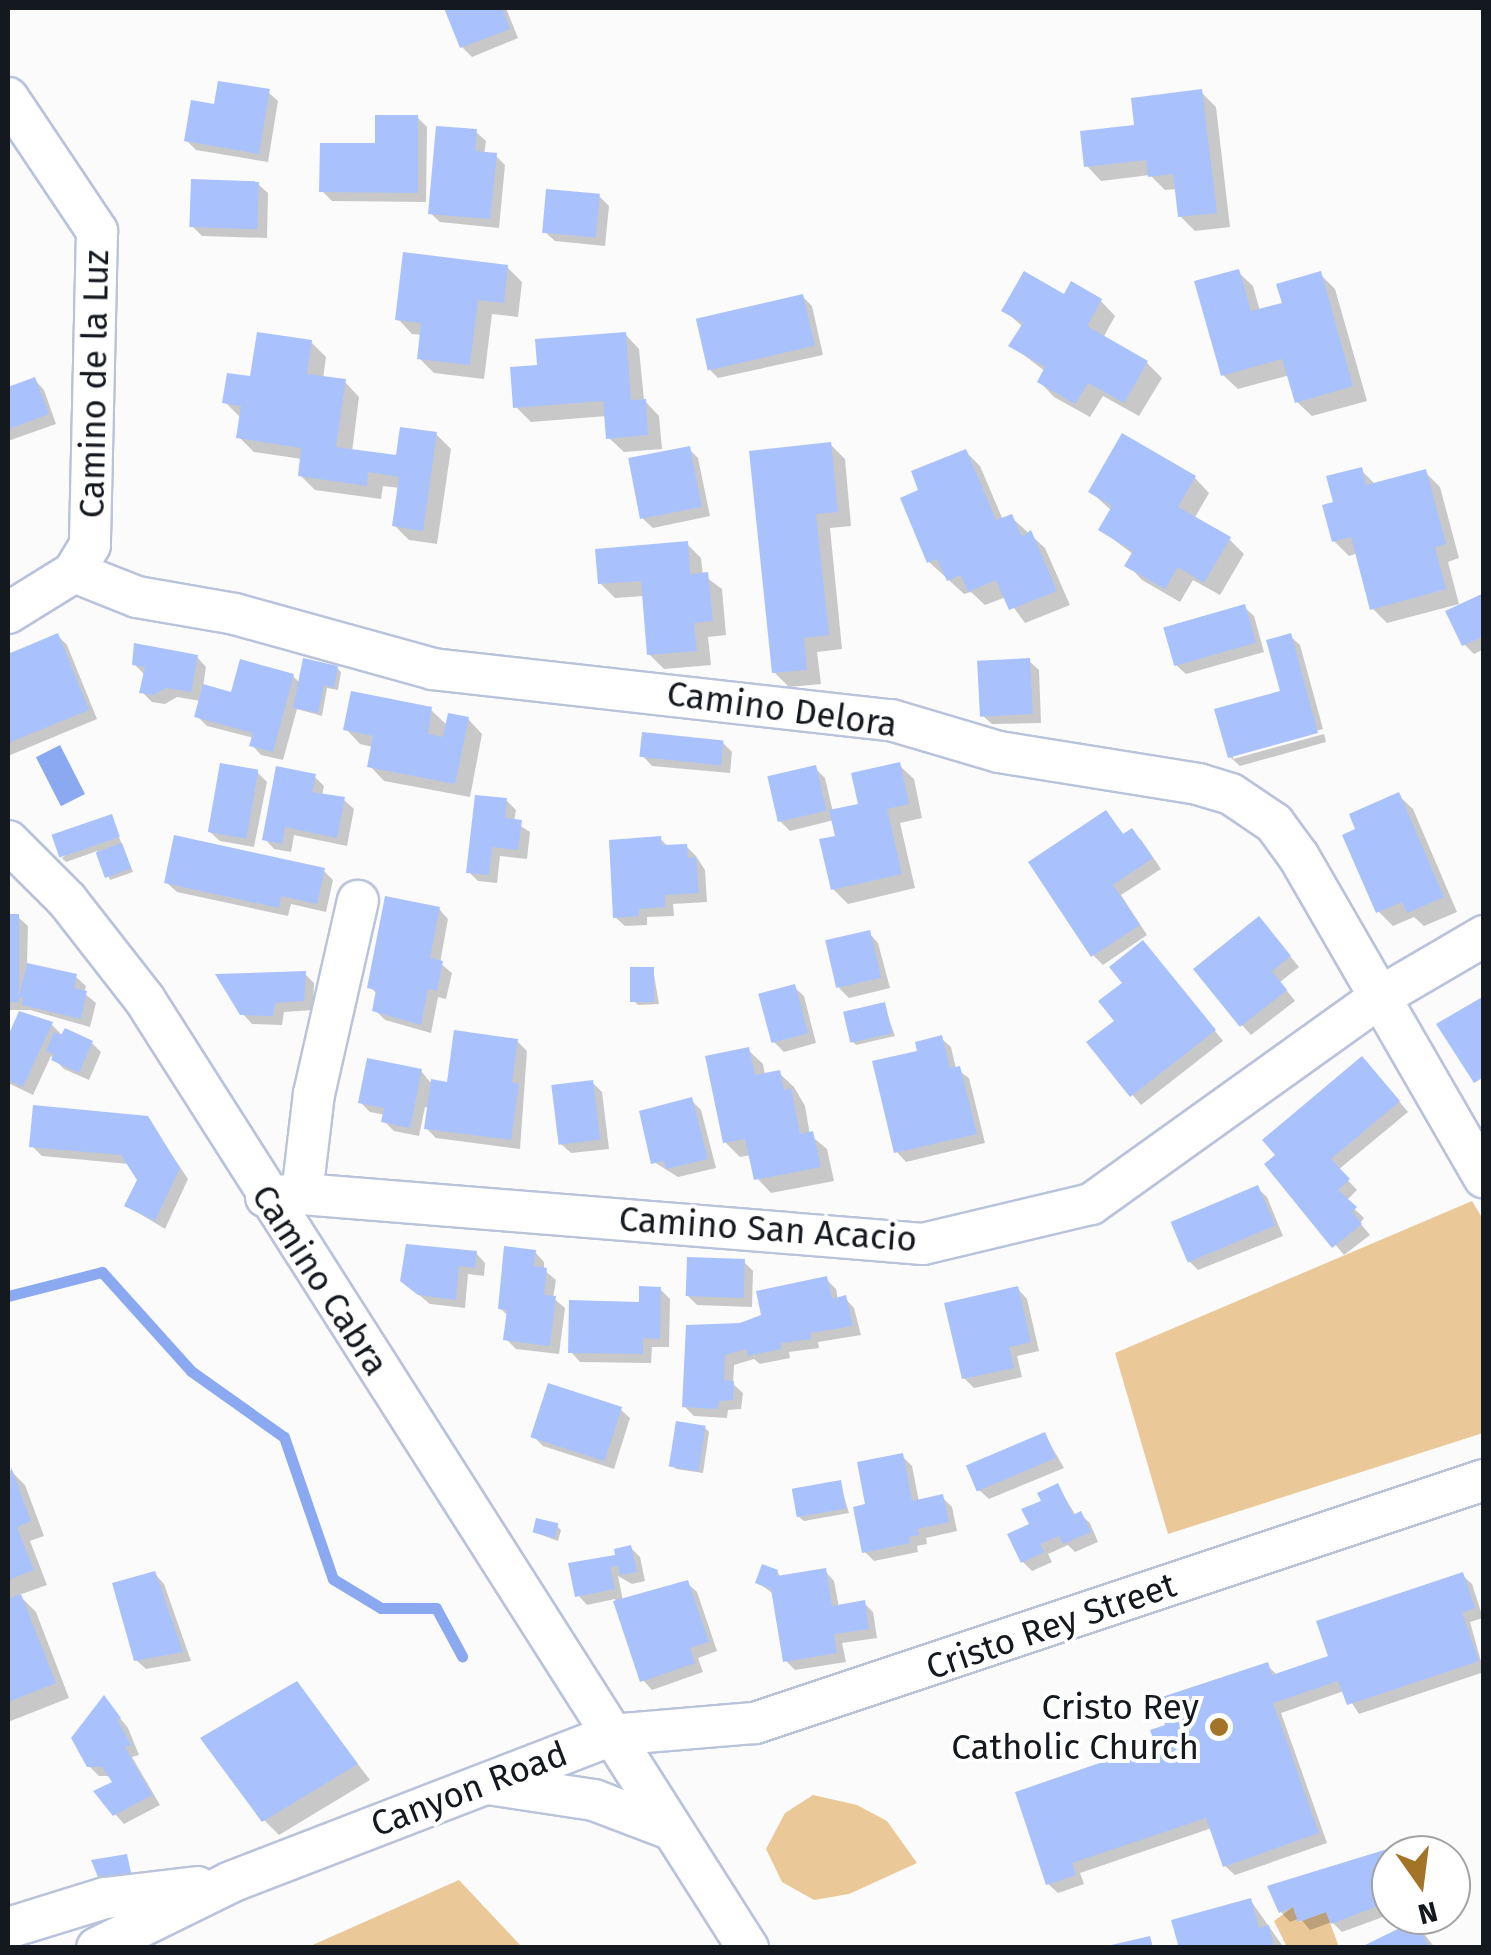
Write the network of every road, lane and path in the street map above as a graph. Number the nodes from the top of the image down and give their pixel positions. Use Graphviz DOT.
graph roads {
  1 [pos="8,98"];
  2 [pos="74,572"];
  3 [pos="8,613"];
  4 [pos="8,841"];
  5 [pos="358,901"];
  6 [pos="1484,936"];
  7 [pos="1380,997"];
  8 [pos="1484,1178"];
  9 [pos="284,1196"];
  10 [pos="1484,1480"];
  11 [pos="611,1735"];
  12 [pos="484,1783"];
  13 [pos="670,1829"];
  14 [pos="231,1882"];
  15 [pos="8,1928"];
  16 [pos="98,1948"];
  17 [pos="748,1948"];
  1 -- 2 [label="street, Camino de la Luz"];
  2 -- 3 [label="street"];
  2 -- 7 [label="street, Camino Delora"];
  4 -- 9 [label="street, Camino Cabra"];
  5 -- 9 [label="street"];
  6 -- 7 [label="street, Camino San Acacio"];
  7 -- 8 [label="street, Camino Delora"];
  7 -- 9 [label="street, Camino San Acacio"];
  9 -- 11 [label="street, Camino Cabra"];
  10 -- 11 [label="street, Cristo Rey Street"];
  11 -- 12 [label="street, Canyon Road"];
  11 -- 13 [label="street, Canyon Road"];
  12 -- 13 [label="street"];
  12 -- 14 [label="street, Canyon Road"];
  13 -- 17 [label="street, Canyon Road"];
  14 -- 15 [label="street"];
  14 -- 16 [label="street, Canyon Road"];
}
